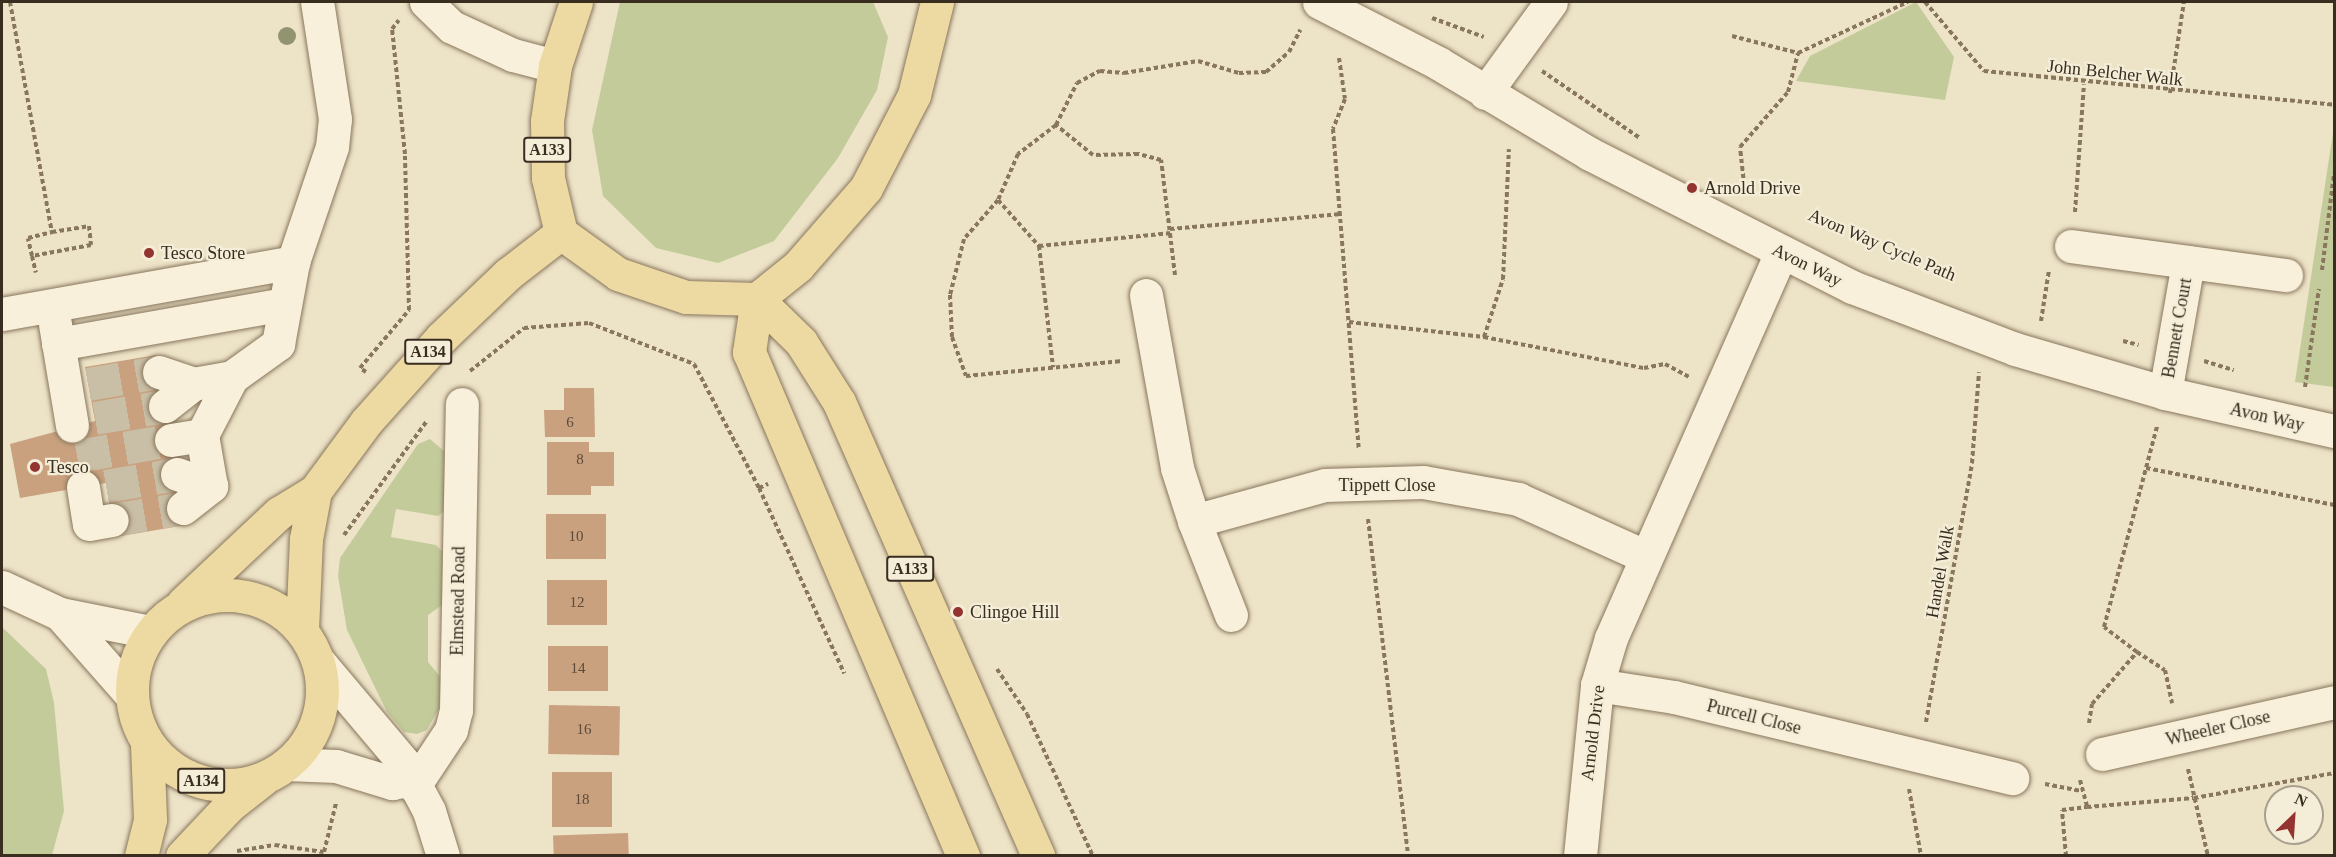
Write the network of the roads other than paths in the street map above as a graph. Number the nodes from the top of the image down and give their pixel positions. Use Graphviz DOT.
graph roads {
  1 [pos="317,2"];
  2 [pos="426,2"];
  3 [pos="576,2"];
  4 [pos="937,2"];
  5 [pos="1551,2"];
  6 [pos="1311,14"];
  7 [pos="555,66"];
  8 [pos="1485,93"];
  9 [pos="561,233"];
  10 [pos="2071,246"];
  11 [pos="1781,252"];
  12 [pos="292,262"];
  13 [pos="2188,262"];
  14 [pos="2286,275"];
  15 [pos="1146,295"];
  16 [pos="756,299"];
  17 [pos="284,304"];
  18 [pos="51,305"];
  19 [pos="2,314"];
  20 [pos="58,344"];
  21 [pos="159,372"];
  22 [pos="232,377"];
  23 [pos="193,384"];
  24 [pos="2165,393"];
  25 [pos="462,404"];
  26 [pos="165,406"];
  27 [pos="79,422"];
  28 [pos="2334,431"];
  29 [pos="177,474"];
  30 [pos="211,486"];
  31 [pos="91,488"];
  32 [pos="315,491"];
  33 [pos="183,508"];
  34 [pos="112,520"];
  35 [pos="1194,521"];
  36 [pos="1644,556"];
  37 [pos="2,587"];
  38 [pos="180,606"];
  39 [pos="60,615"];
  40 [pos="1231,615"];
  41 [pos="302,630"];
  42 [pos="151,632"];
  43 [pos="318,661"];
  44 [pos="1597,685"];
  45 [pos="132,696"];
  46 [pos="2334,702"];
  47 [pos="147,746"];
  48 [pos="2089,754"];
  49 [pos="277,771"];
  50 [pos="2012,778"];
  51 [pos="411,783"];
  52 [pos="141,855"];
  53 [pos="182,855"];
  54 [pos="443,855"];
  55 [pos="963,855"];
  56 [pos="1038,855"];
  57 [pos="1580,855"];
  1 -- 12 [label="street"];
  2 -- 7 [label="street"];
  3 -- 7 [label="main road, A133"];
  4 -- 16 [label="main road"];
  5 -- 8 [label="street"];
  6 -- 8 [label="street, Avon Way"];
  7 -- 9 [label="main road, A133"];
  8 -- 11 [label="street, Avon Way"];
  9 -- 16 [label="main road"];
  9 -- 32 [label="main road, A134"];
  10 -- 13 [label="street, Bennett Court"];
  11 -- 24 [label="street, Avon Way"];
  11 -- 36 [label="street, Arnold Drive"];
  12 -- 17 [label="street"];
  12 -- 18 [label="street"];
  13 -- 14 [label="street, Bennett Court"];
  13 -- 24 [label="street, Bennett Court"];
  15 -- 35 [label="street"];
  16 -- 55 [label="main road"];
  16 -- 56 [label="main road, A133"];
  17 -- 20 [label="street"];
  17 -- 22 [label="street"];
  18 -- 19 [label="street"];
  18 -- 20 [label="street"];
  20 -- 27 [label="street"];
  21 -- 23 [label="street"];
  22 -- 23 [label="street"];
  22 -- 30 [label="street"];
  23 -- 26 [label="street"];
  24 -- 28 [label="street, Avon Way"];
  25 -- 51 [label="street, Elmstead Road"];
  29 -- 30 [label="street"];
  30 -- 33 [label="street"];
  31 -- 34 [label="street"];
  32 -- 38 [label="main road, A134"];
  32 -- 41 [label="main road, A134"];
  35 -- 36 [label="street, Tippett Close"];
  35 -- 40 [label="street"];
  36 -- 44 [label="street, Arnold Drive"];
  37 -- 39 [label="street"];
  38 -- 41 [label="main road, A134"];
  38 -- 42 [label="main road, A134"];
  39 -- 42 [label="street"];
  39 -- 45 [label="street"];
  41 -- 43 [label="main road, A134"];
  42 -- 45 [label="main road, A134"];
  43 -- 49 [label="main road, A134"];
  43 -- 51 [label="street"];
  44 -- 50 [label="street, Purcell Close"];
  44 -- 57 [label="street, Arnold Drive"];
  45 -- 47 [label="main road, A134"];
  46 -- 48 [label="street, Wheeler Close"];
  47 -- 49 [label="main road, A134"];
  47 -- 52 [label="main road, A134"];
  49 -- 51 [label="street"];
  49 -- 53 [label="main road, A134"];
  51 -- 54 [label="street"];
}
